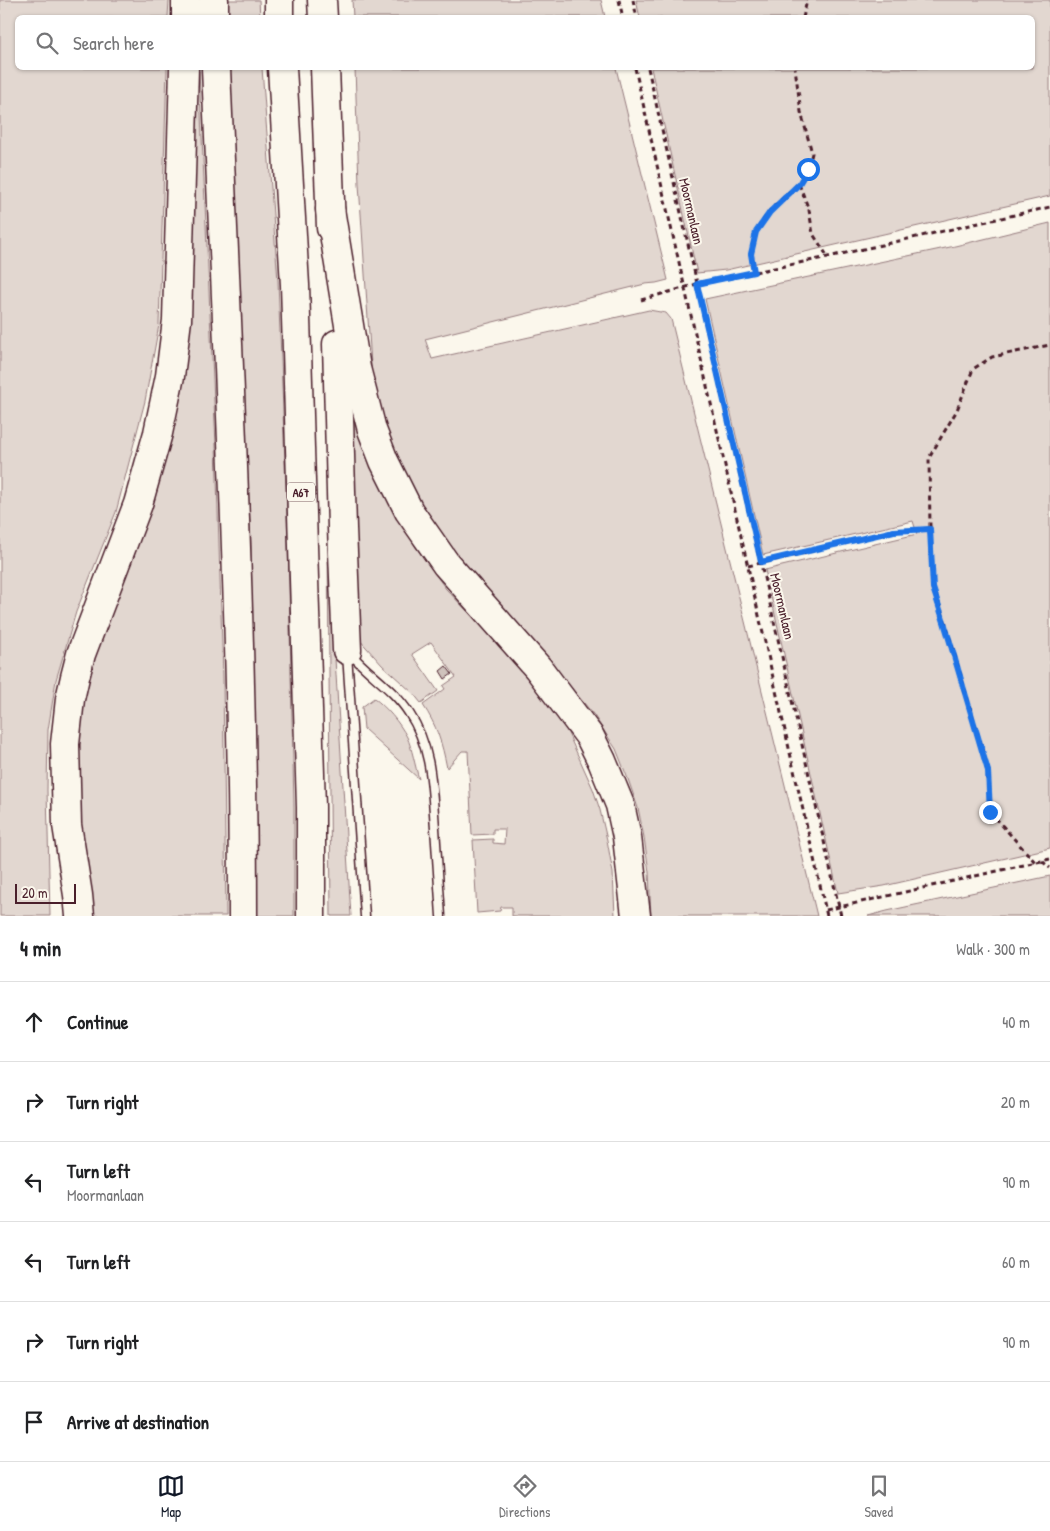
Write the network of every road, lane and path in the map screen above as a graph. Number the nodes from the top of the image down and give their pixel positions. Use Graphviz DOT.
graph roads {
  1 [pos="186,0"];
  2 [pos="214,0"];
  3 [pos="278,0"];
  4 [pos="322,0"];
  5 [pos="619,0"];
  6 [pos="633,0"];
  7 [pos="807,0"];
  8 [pos="186,15"];
  9 [pos="214,15"];
  10 [pos="280,15"];
  11 [pos="323,15"];
  12 [pos="622,15"];
  13 [pos="636,15"];
  14 [pos="804,15"];
  15 [pos="184,70"];
  16 [pos="216,70"];
  17 [pos="282,70"];
  18 [pos="325,70"];
  19 [pos="635,70"];
  20 [pos="648,70"];
  21 [pos="795,70"];
  22 [pos="799,184"];
  23 [pos="1050,207"];
  24 [pos="330,209"];
  25 [pos="828,257"];
  26 [pos="754,272"];
  27 [pos="697,284"];
  28 [pos="685,288"];
  29 [pos="641,300"];
  30 [pos="1050,345"];
  31 [pos="930,529"];
  32 [pos="761,562"];
  33 [pos="748,566"];
  34 [pos="347,650"];
  35 [pos="1050,859"];
  36 [pos="1042,861"];
  37 [pos="1035,862"];
  38 [pos="1050,868"];
  39 [pos="839,907"];
  40 [pos="826,910"];
  41 [pos="80,916"];
  42 [pos="243,916"];
  43 [pos="311,916"];
  44 [pos="365,916"];
  45 [pos="441,916"];
  46 [pos="636,916"];
  47 [pos="827,916"];
  48 [pos="841,916"];
  1 -- 8 [label="highway"];
  2 -- 9 [label="highway"];
  3 -- 10 [label="highway"];
  4 -- 11 [label="highway"];
  5 -- 12 [label="path"];
  6 -- 13 [label="path"];
  7 -- 14 [label="path"];
  15 -- 41 [label="highway"];
  16 -- 42 [label="highway"];
  17 -- 43 [label="highway, A67"];
  18 -- 24 [label="highway"];
  19 -- 28 [label="path, Moormanlaan"];
  20 -- 27 [label="path, Moormanlaan"];
  21 -- 22 [label="path"];
  22 -- 25 [label="path"];
  22 -- 26 [label="path"];
  23 -- 25 [label="path"];
  24 -- 34 [label="highway"];
  24 -- 46 [label="highway"];
  25 -- 26 [label="path"];
  26 -- 27 [label="path"];
  27 -- 28 [label="path"];
  27 -- 32 [label="path, Moormanlaan"];
  28 -- 29 [label="path"];
  28 -- 33 [label="path, Moormanlaan"];
  30 -- 31 [label="path"];
  31 -- 32 [label="path"];
  31 -- 37 [label="path"];
  32 -- 33 [label="path"];
  32 -- 39 [label="path, Moormanlaan"];
  33 -- 40 [label="path, Moormanlaan"];
  34 -- 44 [label="lane"];
  34 -- 45 [label="lane"];
  35 -- 36 [label="path"];
  36 -- 37 [label="path"];
  36 -- 38 [label="path"];
  37 -- 39 [label="path"];
  39 -- 40 [label="path"];
  39 -- 48 [label="path, Moormanlaan"];
  40 -- 47 [label="path, Moormanlaan"];
}
